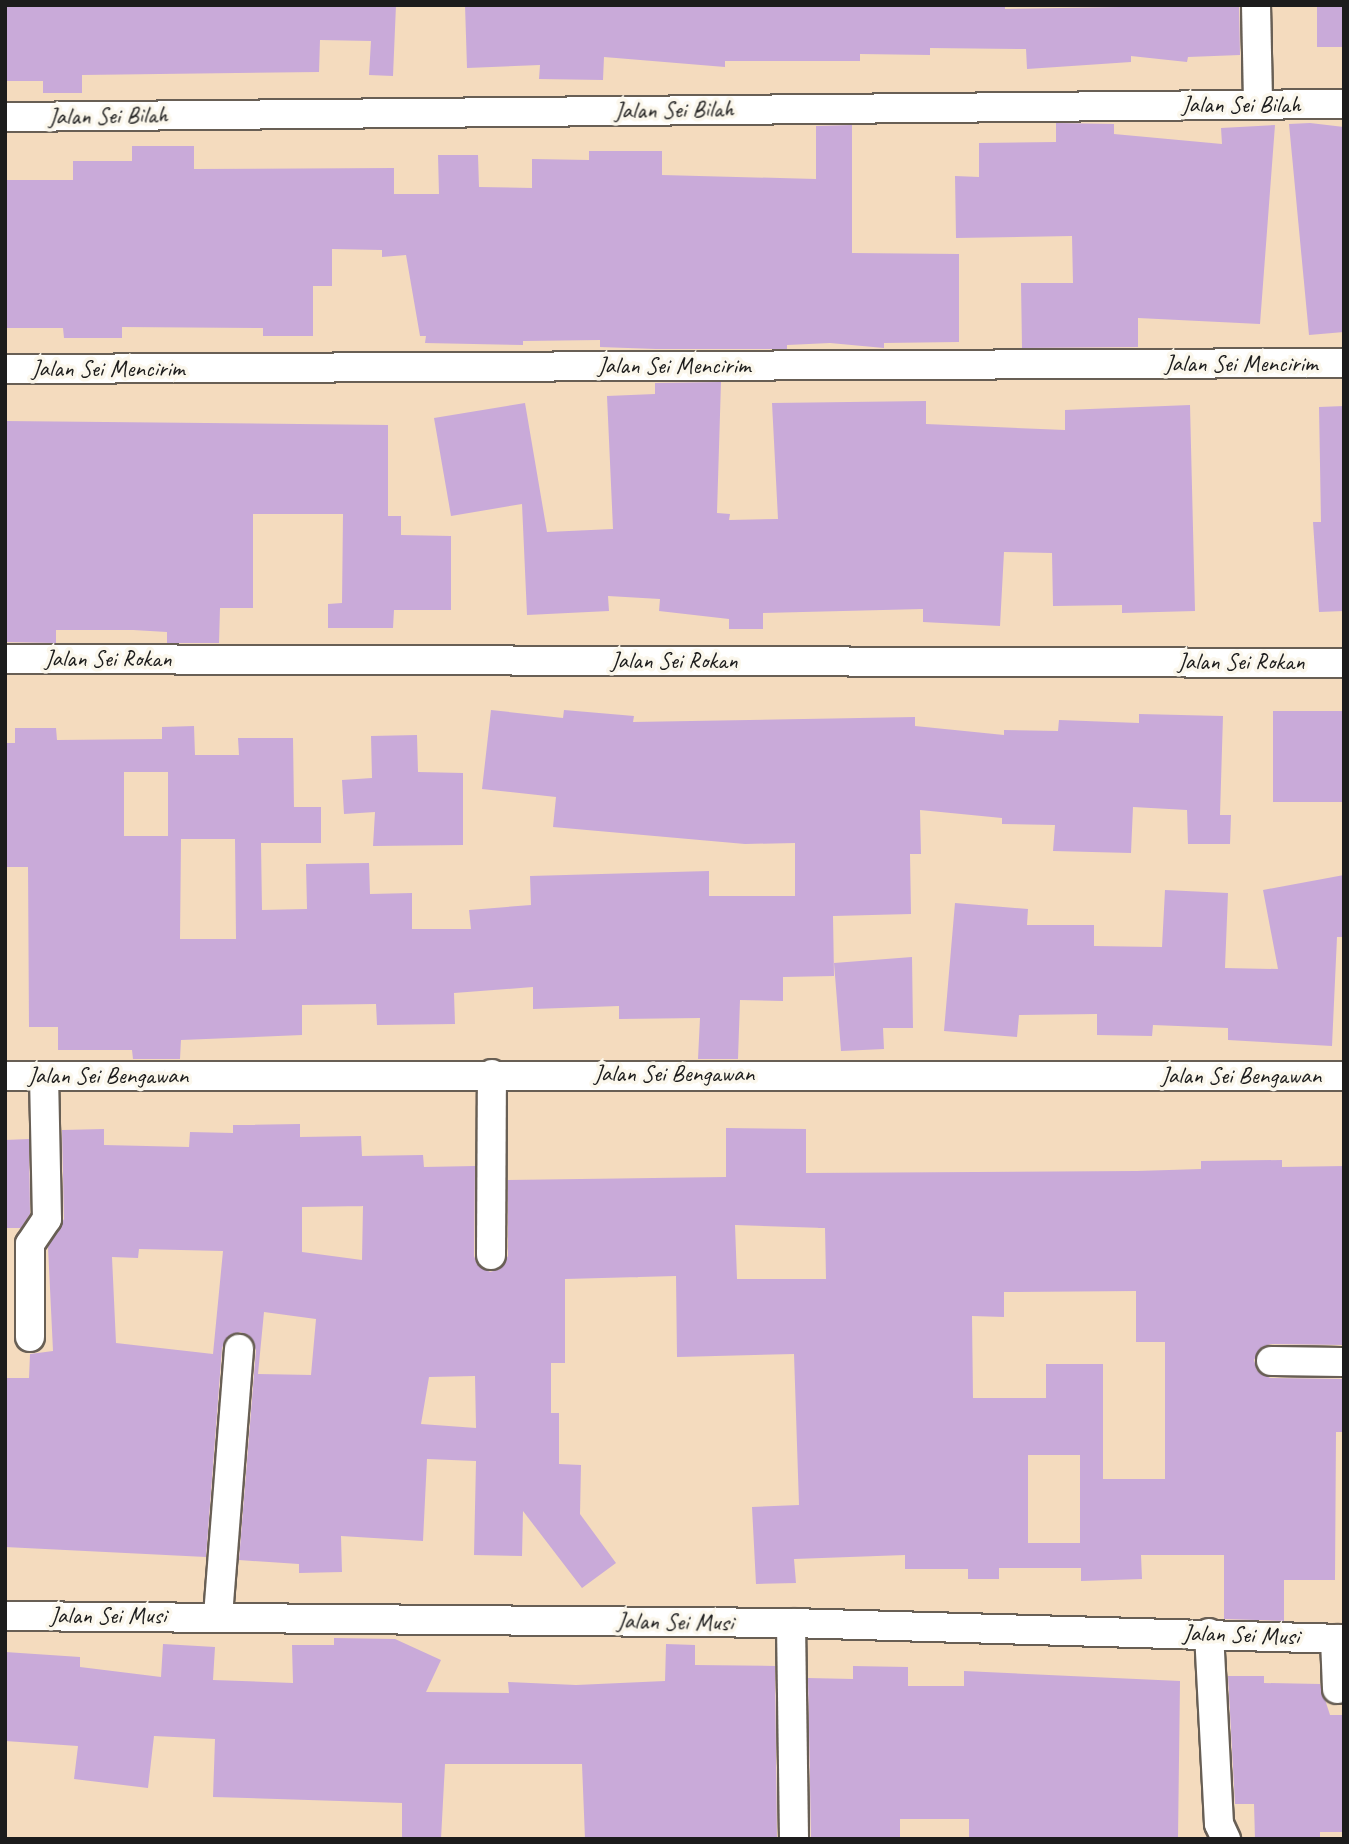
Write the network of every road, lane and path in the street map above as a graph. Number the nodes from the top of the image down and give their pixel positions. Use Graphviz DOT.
graph roads {
  1 [pos="1256,5"];
  2 [pos="1258,104"];
  3 [pos="1344,104"];
  4 [pos="5,117"];
  5 [pos="1344,363"];
  6 [pos="5,369"];
  7 [pos="5,659"];
  8 [pos="1344,663"];
  9 [pos="492,1074"];
  10 [pos="5,1076"];
  11 [pos="44,1076"];
  12 [pos="1344,1076"];
  13 [pos="491,1255"];
  14 [pos="30,1338"];
  15 [pos="239,1349"];
  16 [pos="1271,1361"];
  17 [pos="1344,1362"];
  18 [pos="5,1616"];
  19 [pos="218,1616"];
  20 [pos="790,1623"];
  21 [pos="1209,1633"];
  22 [pos="1339,1639"];
  23 [pos="1337,1689"];
  24 [pos="794,1839"];
  25 [pos="1226,1839"];
  1 -- 2 [label="street"];
  2 -- 3 [label="street, Jalan Sei Bilah"];
  2 -- 4 [label="street, Jalan Sei Bilah"];
  5 -- 6 [label="street, Jalan Sei Mencirim"];
  7 -- 8 [label="street, Jalan Sei Rokan"];
  9 -- 11 [label="street, Jalan Sei Bengawan"];
  9 -- 12 [label="street, Jalan Sei Bengawan"];
  9 -- 13 [label="street"];
  10 -- 11 [label="street, Jalan Sei Bengawan"];
  11 -- 14 [label="street"];
  15 -- 19 [label="street"];
  16 -- 17 [label="street"];
  18 -- 19 [label="street, Jalan Sei Musi"];
  19 -- 20 [label="street, Jalan Sei Musi"];
  20 -- 21 [label="street, Jalan Sei Musi"];
  20 -- 24 [label="street"];
  21 -- 22 [label="street, Jalan Sei Musi"];
  21 -- 25 [label="street"];
  22 -- 23 [label="street"];
}
